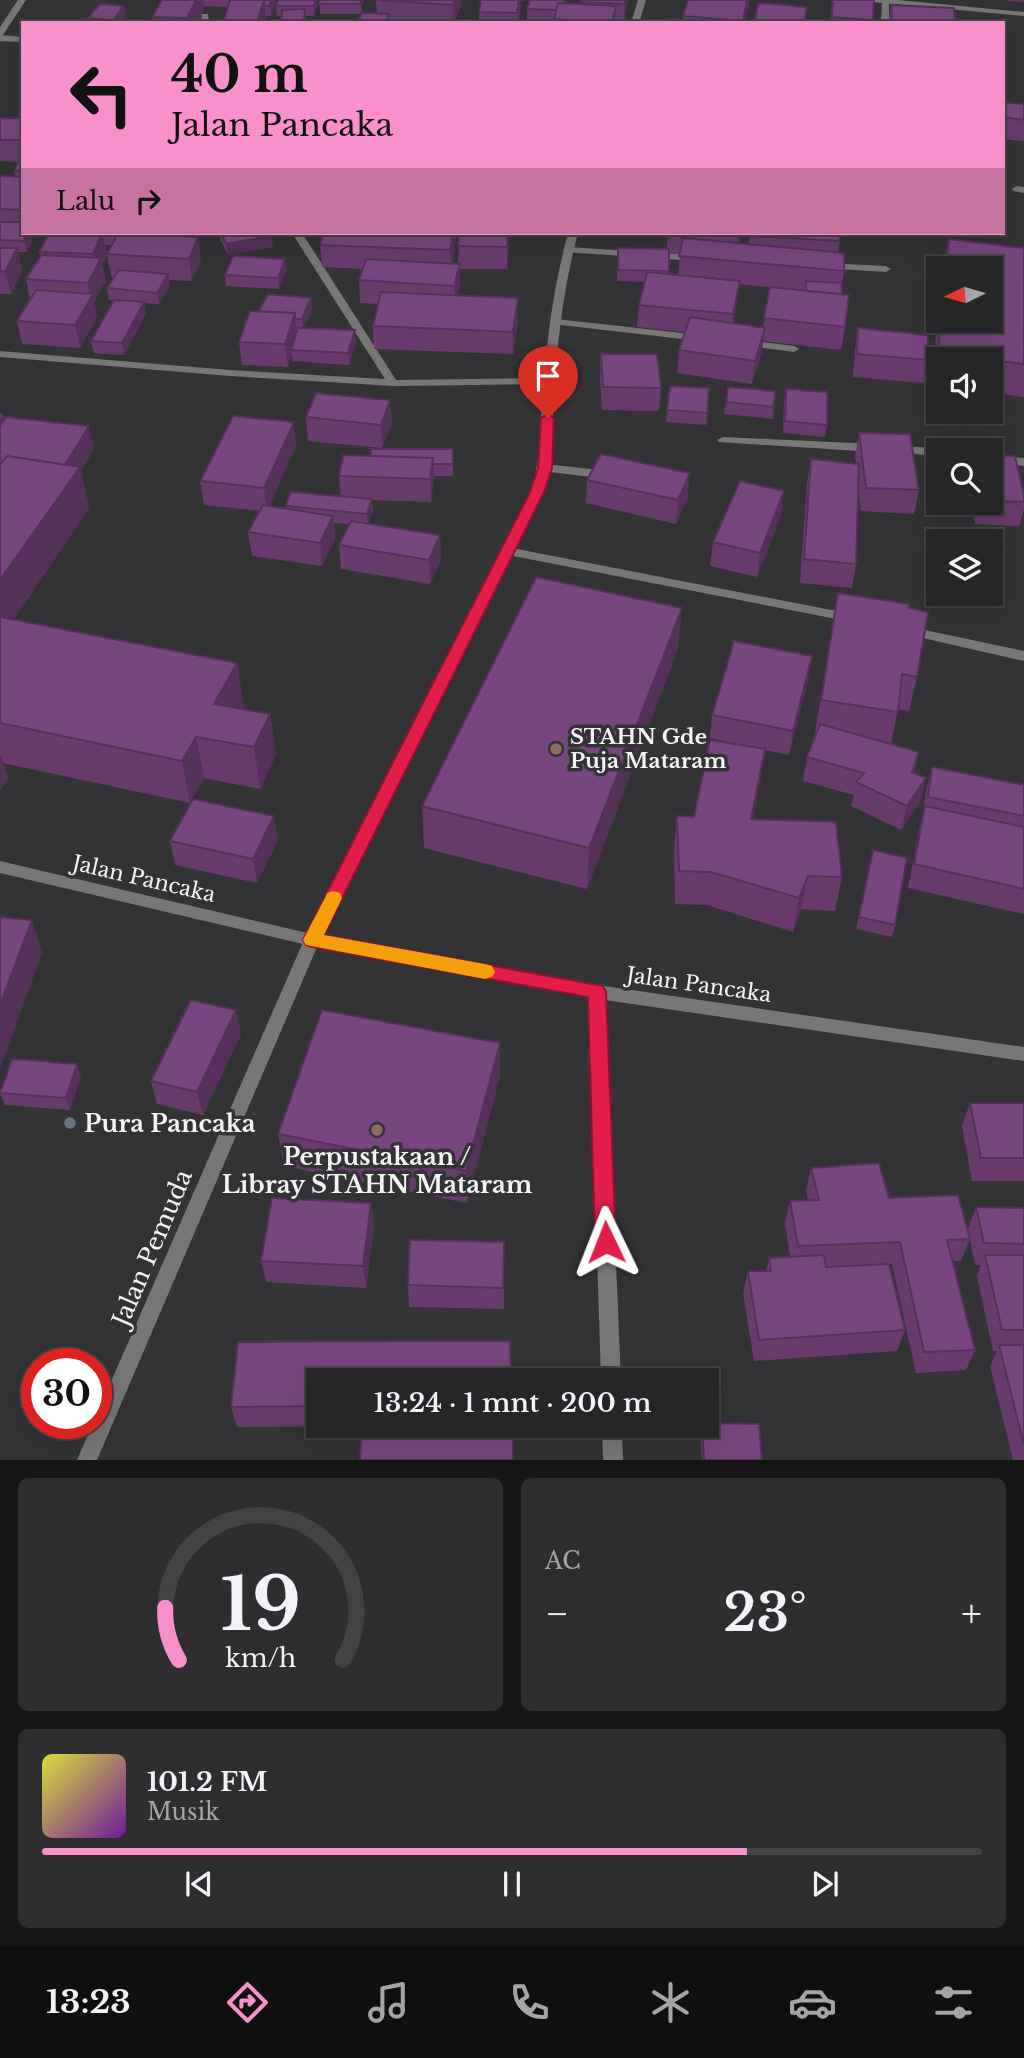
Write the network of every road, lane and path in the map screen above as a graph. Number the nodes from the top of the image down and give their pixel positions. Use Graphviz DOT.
graph roads {
  1 [pos="22,0"];
  2 [pos="642,0"];
  3 [pos="872,0"];
  4 [pos="885,1"];
  5 [pos="1024,14"];
  6 [pos="636,21"];
  7 [pos="886,21"];
  8 [pos="0,35"];
  9 [pos="21,40"];
  10 [pos="298,235"];
  11 [pos="572,235"];
  12 [pos="568,250"];
  13 [pos="706,259"];
  14 [pos="817,265"];
  15 [pos="886,270"];
  16 [pos="556,322"];
  17 [pos="715,340"];
  18 [pos="728,341"];
  19 [pos="794,349"];
  20 [pos="0,354"];
  21 [pos="549,381"];
  22 [pos="393,383"];
  23 [pos="723,440"];
  24 [pos="926,452"];
  25 [pos="1003,460"];
  26 [pos="1024,462"];
  27 [pos="545,468"];
  28 [pos="621,477"];
  29 [pos="506,551"];
  30 [pos="864,621"];
  31 [pos="891,627"];
  32 [pos="1024,656"];
  33 [pos="0,867"];
  34 [pos="312,940"];
  35 [pos="597,992"];
  36 [pos="1024,1054"];
  37 [pos="611,1368"];
  38 [pos="612,1438"];
  39 [pos="87,1460"];
  40 [pos="613,1460"];
  1 -- 8 [label="street"];
  2 -- 6 [label="street"];
  3 -- 4 [label="street"];
  4 -- 5 [label="street"];
  4 -- 7 [label="street"];
  8 -- 9 [label="street"];
  10 -- 22 [label="street"];
  11 -- 12 [label="street, Jalan Pemuda"];
  12 -- 13 [label="street"];
  12 -- 16 [label="street, Jalan Pemuda"];
  14 -- 15 [label="street"];
  16 -- 17 [label="street"];
  16 -- 21 [label="street, Jalan Pemuda"];
  18 -- 19 [label="street"];
  20 -- 22 [label="street"];
  21 -- 22 [label="street"];
  21 -- 27 [label="street, Jalan Pemuda"];
  23 -- 24 [label="street"];
  25 -- 26 [label="street"];
  27 -- 28 [label="street"];
  27 -- 29 [label="street, Jalan Pemuda"];
  29 -- 30 [label="street"];
  29 -- 34 [label="street, Jalan Pemuda"];
  31 -- 32 [label="street"];
  33 -- 34 [label="street, Jalan Pancaka"];
  34 -- 35 [label="street, Jalan Pancaka"];
  34 -- 39 [label="street, Jalan Pemuda"];
  35 -- 36 [label="street, Jalan Pancaka"];
  35 -- 37 [label="street"];
  38 -- 40 [label="street"];
}
